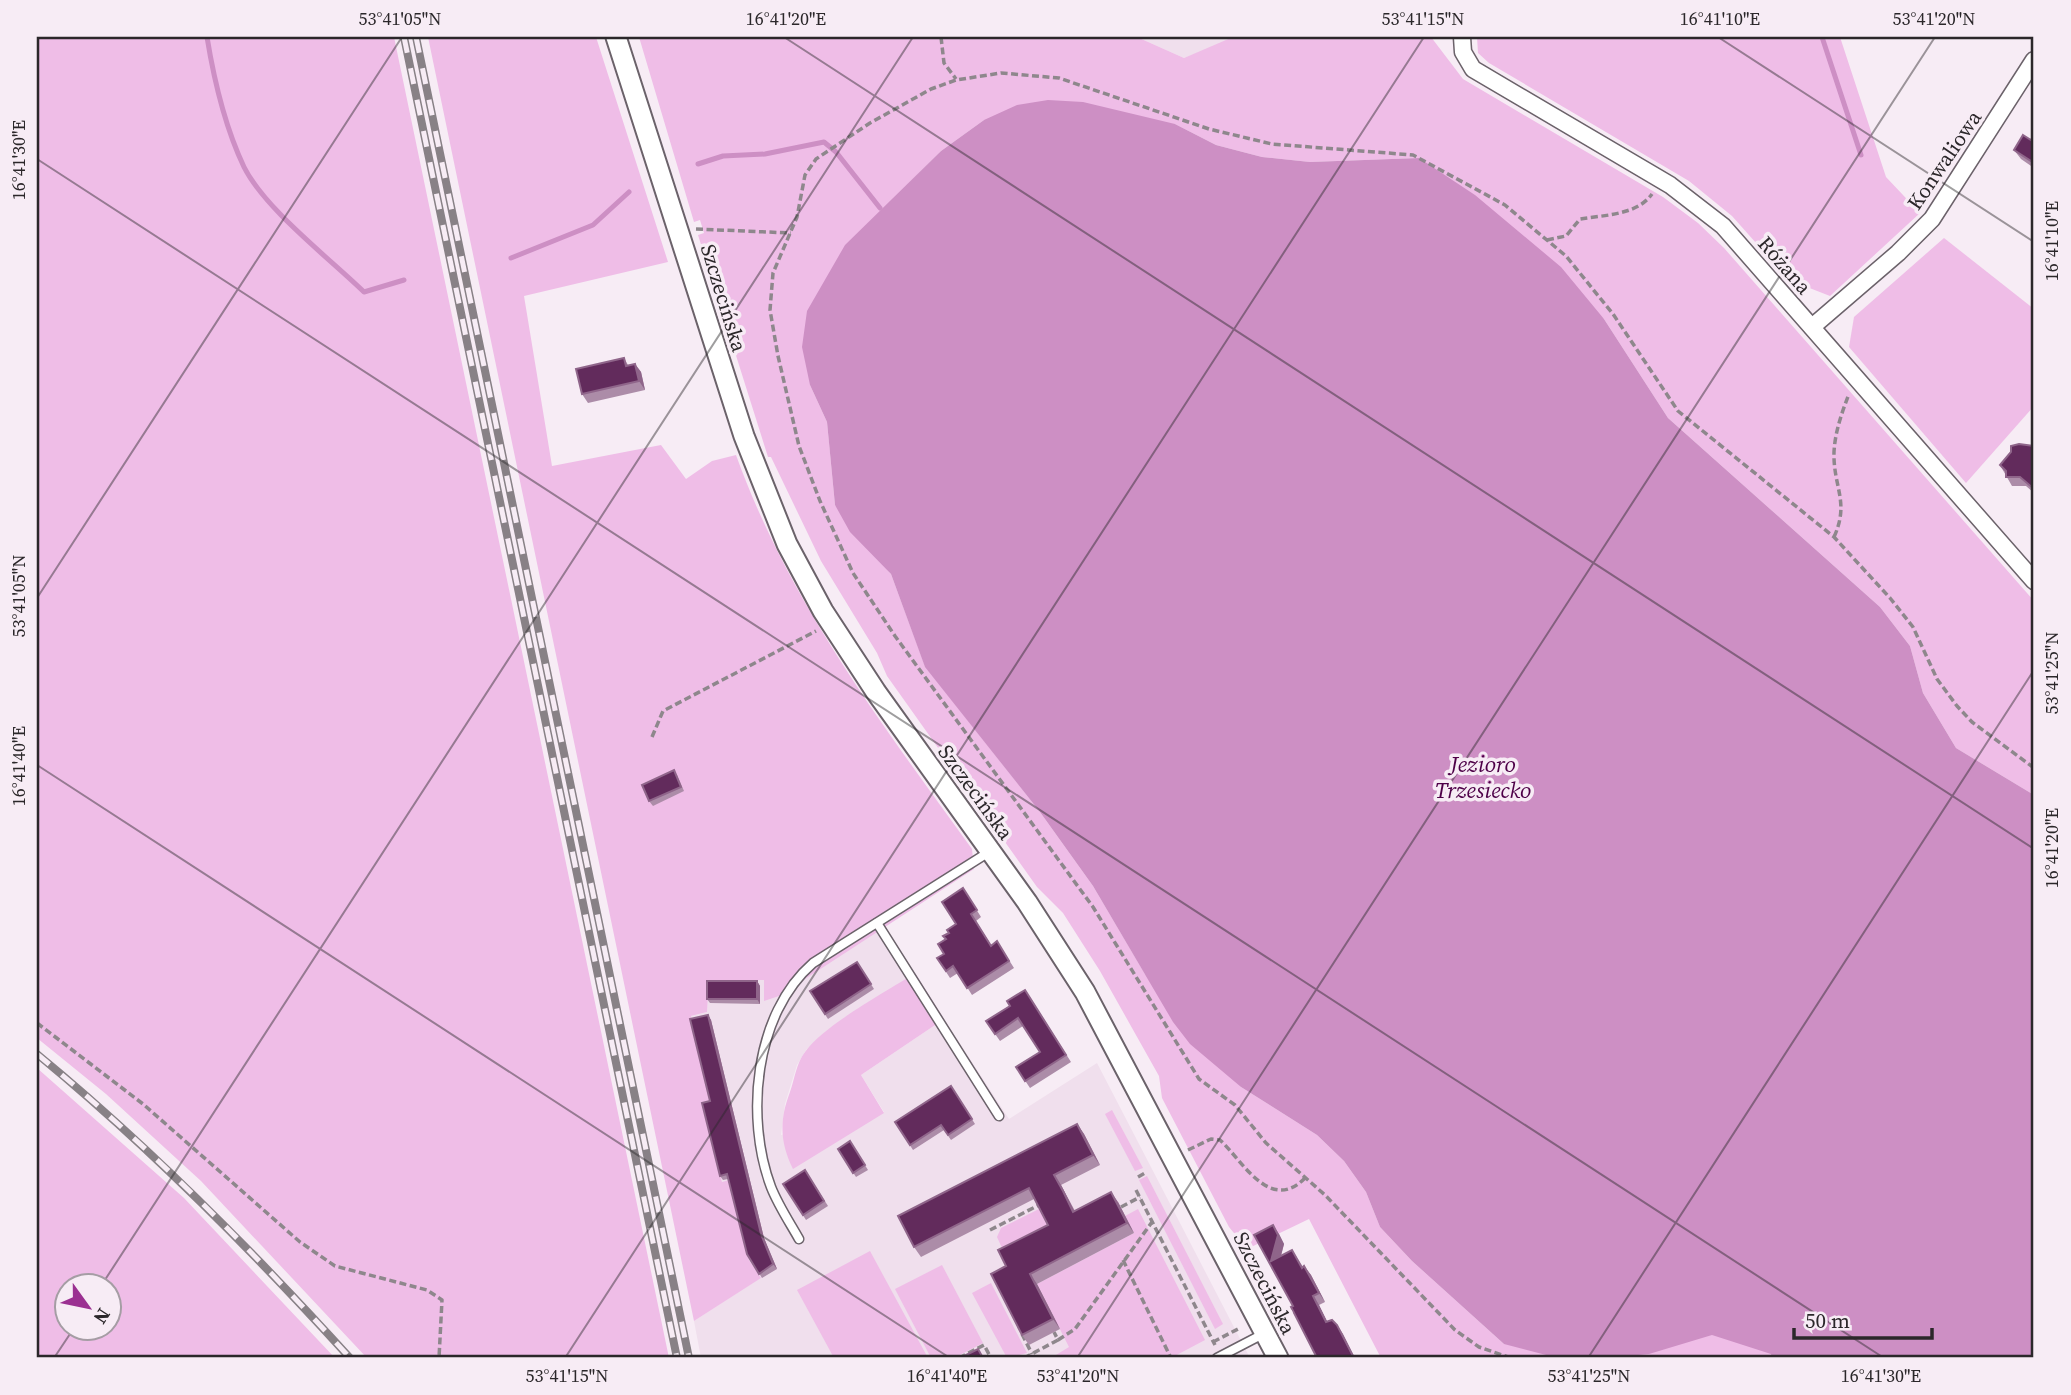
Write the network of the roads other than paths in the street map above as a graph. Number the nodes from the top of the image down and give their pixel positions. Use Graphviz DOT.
graph roads {
  1 [pos="616,37"];
  2 [pos="1462,37"];
  3 [pos="2034,60"];
  4 [pos="1811,327"];
  5 [pos="2034,581"];
  6 [pos="991,851"];
  7 [pos="877,923"];
  8 [pos="999,1116"];
  9 [pos="799,1239"];
  10 [pos="1265,1333"];
  11 [pos="1217,1358"];
  12 [pos="1278,1358"];
  1 -- 6 [label="street, Szczecińska"];
  2 -- 4 [label="street, Różana"];
  3 -- 4 [label="street, Konwaliowa"];
  4 -- 5 [label="street, Różana"];
  6 -- 7 [label="lane"];
  6 -- 10 [label="street, Szczecińska"];
  7 -- 8 [label="lane"];
  7 -- 9 [label="lane"];
  10 -- 11 [label="lane"];
  10 -- 12 [label="street, Szczecińska"];
}
